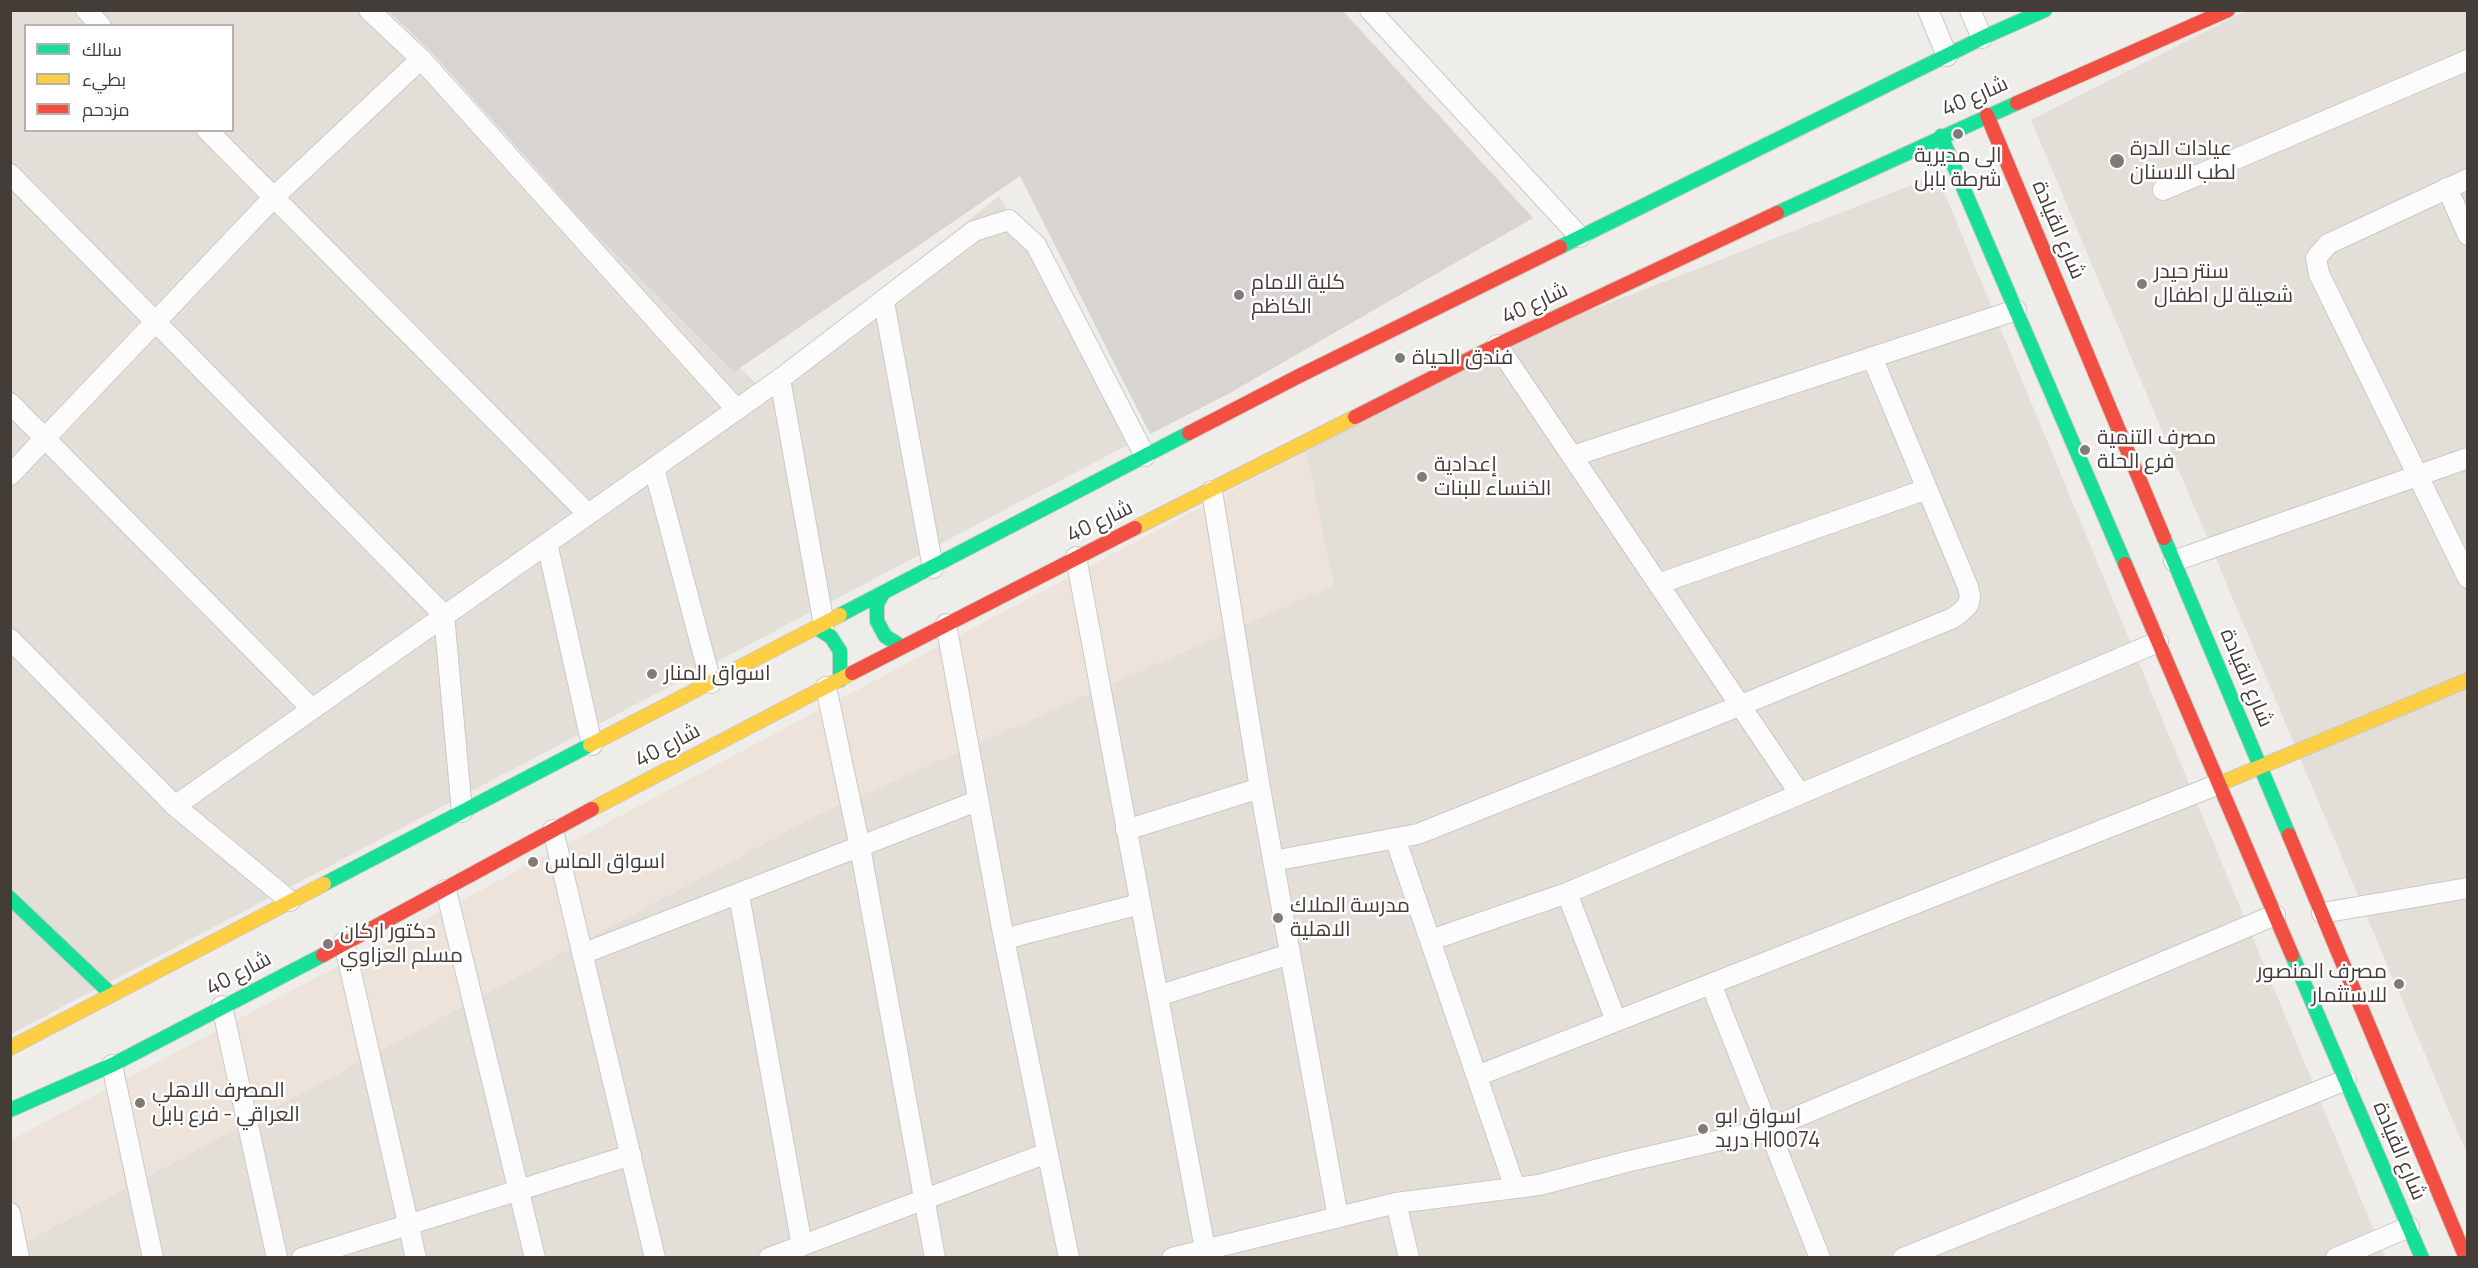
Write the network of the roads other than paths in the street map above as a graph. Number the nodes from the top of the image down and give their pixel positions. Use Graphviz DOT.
graph roads {
  1 [pos="86,10"];
  2 [pos="369,10"];
  3 [pos="1370,10"];
  4 [pos="1928,10"];
  5 [pos="1970,10"];
  6 [pos="2045,10"];
  7 [pos="2228,10"];
  8 [pos="99,24"];
  9 [pos="1982,38"];
  10 [pos="1947,56"];
  11 [pos="421,59"];
  12 [pos="2468,60"];
  13 [pos="1987,115"];
  14 [pos="209,132"];
  15 [pos="1941,135"];
  16 [pos="10,174"];
  17 [pos="2468,179"];
  18 [pos="2446,188"];
  19 [pos="2163,190"];
  20 [pos="274,197"];
  21 [pos="2468,235"];
  22 [pos="1580,237"];
  23 [pos="884,302"];
  24 [pos="2016,310"];
  25 [pos="156,321"];
  26 [pos="1497,345"];
  27 [pos="1872,357"];
  28 [pos="780,379"];
  29 [pos="10,403"];
  30 [pos="736,410"];
  31 [pos="45,437"];
  32 [pos="1145,456"];
  33 [pos="1573,456"];
  34 [pos="2468,458"];
  35 [pos="654,468"];
  36 [pos="10,476"];
  37 [pos="2418,476"];
  38 [pos="1928,489"];
  39 [pos="1212,491"];
  40 [pos="588,514"];
  41 [pos="547,543"];
  42 [pos="1076,557"];
  43 [pos="2174,561"];
  44 [pos="933,568"];
  45 [pos="2468,578"];
  46 [pos="1658,584"];
  47 [pos="882,595"];
  48 [pos="444,615"];
  49 [pos="946,624"];
  50 [pos="820,627"];
  51 [pos="10,639"];
  52 [pos="2158,642"];
  53 [pos="902,647"];
  54 [pos="2468,680"];
  55 [pos="711,683"];
  56 [pos="833,683"];
  57 [pos="1739,706"];
  58 [pos="311,708"];
  59 [pos="592,745"];
  60 [pos="2260,766"];
  61 [pos="2219,784"];
  62 [pos="1260,788"];
  63 [pos="1800,794"];
  64 [pos="978,801"];
  65 [pos="175,806"];
  66 [pos="462,812"];
  67 [pos="553,830"];
  68 [pos="1126,830"];
  69 [pos="1395,838"];
  70 [pos="860,847"];
  71 [pos="1273,861"];
  72 [pos="2468,888"];
  73 [pos="446,890"];
  74 [pos="1567,893"];
  75 [pos="739,895"];
  76 [pos="10,898"];
  77 [pos="290,901"];
  78 [pos="1140,904"];
  79 [pos="2322,913"];
  80 [pos="2275,915"];
  81 [pos="1004,939"];
  82 [pos="1431,940"];
  83 [pos="344,942"];
  84 [pos="582,954"];
  85 [pos="1290,954"];
  86 [pos="1711,984"];
  87 [pos="111,994"];
  88 [pos="1158,996"];
  89 [pos="222,1006"];
  90 [pos="1616,1021"];
  91 [pos="10,1048"];
  92 [pos="112,1065"];
  93 [pos="1477,1076"];
  94 [pos="2346,1080"];
  95 [pos="10,1110"];
  96 [pos="1768,1129"];
  97 [pos="1047,1153"];
  98 [pos="631,1155"];
  99 [pos="1515,1188"];
  100 [pos="520,1190"];
  101 [pos="924,1199"];
  102 [pos="1396,1203"];
  103 [pos="10,1213"];
  104 [pos="1338,1217"];
  105 [pos="409,1223"];
  106 [pos="2409,1227"];
  107 [pos="802,1246"];
  108 [pos="1205,1249"];
  109 [pos="2466,1256"];
  110 [pos="19,1257"];
  111 [pos="153,1257"];
  112 [pos="277,1257"];
  113 [pos="303,1257"];
  114 [pos="416,1257"];
  115 [pos="535,1257"];
  116 [pos="655,1257"];
  117 [pos="770,1257"];
  118 [pos="935,1257"];
  119 [pos="1069,1257"];
  120 [pos="1172,1257"];
  121 [pos="1408,1257"];
  122 [pos="1820,1257"];
  123 [pos="1903,1257"];
  124 [pos="2336,1257"];
  125 [pos="2422,1257"];
  1 -- 8 [label="street"];
  2 -- 11 [label="street"];
  3 -- 22 [label="street"];
  4 -- 10 [label="street"];
  5 -- 9 [label="street"];
  6 -- 9 [label="main road, شارع 40"];
  7 -- 13 [label="main road, شارع 40"];
  9 -- 10 [label="main road, شارع 40"];
  10 -- 22 [label="main road, شارع 40"];
  11 -- 20 [label="street"];
  11 -- 30 [label="street"];
  12 -- 19 [label="street"];
  13 -- 15 [label="main road, شارع 40"];
  13 -- 43 [label="main road, شارع القيادة"];
  14 -- 20 [label="street"];
  15 -- 24 [label="main road, شارع القيادة"];
  15 -- 26 [label="main road, شارع 40"];
  16 -- 25 [label="street"];
  17 -- 18 [label="street"];
  18 -- 21 [label="street"];
  18 -- 37 [label="street"];
  20 -- 25 [label="street"];
  20 -- 40 [label="street"];
  22 -- 32 [label="main road, شارع 40"];
  23 -- 28 [label="street"];
  23 -- 32 [label="street"];
  23 -- 44 [label="street"];
  24 -- 27 [label="street"];
  24 -- 52 [label="main road, شارع القيادة"];
  25 -- 31 [label="street"];
  25 -- 48 [label="street"];
  26 -- 33 [label="street"];
  26 -- 39 [label="main road, شارع 40"];
  27 -- 33 [label="street"];
  27 -- 38 [label="street"];
  28 -- 30 [label="street"];
  28 -- 50 [label="street"];
  29 -- 31 [label="street"];
  30 -- 35 [label="street"];
  31 -- 36 [label="street"];
  31 -- 58 [label="street"];
  32 -- 44 [label="main road, شارع 40"];
  33 -- 46 [label="street"];
  34 -- 37 [label="street"];
  35 -- 40 [label="street"];
  35 -- 55 [label="street"];
  37 -- 43 [label="street"];
  37 -- 45 [label="street"];
  38 -- 46 [label="street"];
  38 -- 57 [label="street"];
  39 -- 42 [label="main road, شارع 40"];
  39 -- 62 [label="street"];
  40 -- 41 [label="street"];
  41 -- 48 [label="street"];
  41 -- 59 [label="street"];
  42 -- 49 [label="main road, شارع 40"];
  42 -- 68 [label="street"];
  43 -- 60 [label="main road, شارع القيادة"];
  44 -- 47 [label="main road, شارع 40"];
  46 -- 57 [label="street"];
  47 -- 50 [label="main road, شارع 40"];
  47 -- 53 [label="main road"];
  48 -- 58 [label="street"];
  48 -- 66 [label="street"];
  49 -- 53 [label="main road, شارع 40"];
  49 -- 64 [label="street"];
  50 -- 55 [label="main road, شارع 40"];
  50 -- 56 [label="main road"];
  51 -- 65 [label="street"];
  52 -- 61 [label="main road, شارع القيادة"];
  52 -- 63 [label="street"];
  53 -- 56 [label="main road, شارع 40"];
  54 -- 60 [label="main road"];
  55 -- 59 [label="main road, شارع 40"];
  56 -- 67 [label="main road, شارع 40"];
  56 -- 70 [label="street"];
  57 -- 63 [label="street"];
  57 -- 69 [label="street"];
  58 -- 65 [label="street"];
  59 -- 66 [label="main road, شارع 40"];
  60 -- 61 [label="main road"];
  60 -- 79 [label="main road, شارع القيادة"];
  61 -- 80 [label="main road, شارع القيادة"];
  61 -- 86 [label="street"];
  62 -- 68 [label="street"];
  62 -- 71 [label="street"];
  63 -- 74 [label="street"];
  64 -- 70 [label="street"];
  64 -- 81 [label="street"];
  65 -- 77 [label="street"];
  66 -- 77 [label="main road, شارع 40"];
  67 -- 73 [label="main road, شارع 40"];
  67 -- 84 [label="street"];
  68 -- 78 [label="street"];
  69 -- 71 [label="street"];
  69 -- 82 [label="street"];
  70 -- 75 [label="street"];
  70 -- 101 [label="street"];
  71 -- 85 [label="street"];
  72 -- 79 [label="street"];
  73 -- 83 [label="main road, شارع 40"];
  73 -- 100 [label="street"];
  74 -- 82 [label="street"];
  74 -- 90 [label="street"];
  75 -- 84 [label="street"];
  75 -- 107 [label="street"];
  76 -- 87 [label="main road"];
  77 -- 87 [label="main road, شارع 40"];
  78 -- 81 [label="street"];
  78 -- 88 [label="street"];
  79 -- 109 [label="main road, شارع القيادة"];
  80 -- 94 [label="main road, شارع القيادة"];
  80 -- 96 [label="street"];
  81 -- 97 [label="street"];
  82 -- 93 [label="street"];
  83 -- 89 [label="main road, شارع 40"];
  83 -- 105 [label="street"];
  84 -- 98 [label="street"];
  85 -- 88 [label="street"];
  85 -- 104 [label="street"];
  86 -- 90 [label="street"];
  86 -- 96 [label="street"];
  87 -- 91 [label="main road, شارع 40"];
  88 -- 108 [label="street"];
  89 -- 92 [label="main road, شارع 40"];
  89 -- 112 [label="street"];
  90 -- 93 [label="street"];
  92 -- 95 [label="main road, شارع 40"];
  92 -- 111 [label="street"];
  93 -- 99 [label="street"];
  94 -- 106 [label="main road, شارع القيادة"];
  94 -- 123 [label="street"];
  96 -- 99 [label="street"];
  96 -- 122 [label="street"];
  97 -- 101 [label="street"];
  97 -- 119 [label="street"];
  98 -- 100 [label="street"];
  98 -- 116 [label="street"];
  99 -- 102 [label="street"];
  100 -- 105 [label="street"];
  100 -- 115 [label="street"];
  101 -- 107 [label="street"];
  101 -- 118 [label="street"];
  102 -- 104 [label="street"];
  102 -- 121 [label="street"];
  103 -- 110 [label="street"];
  104 -- 108 [label="street"];
  105 -- 113 [label="street"];
  105 -- 114 [label="street"];
  106 -- 124 [label="street"];
  106 -- 125 [label="main road, شارع القيادة"];
  107 -- 117 [label="street"];
  108 -- 120 [label="street"];
}
